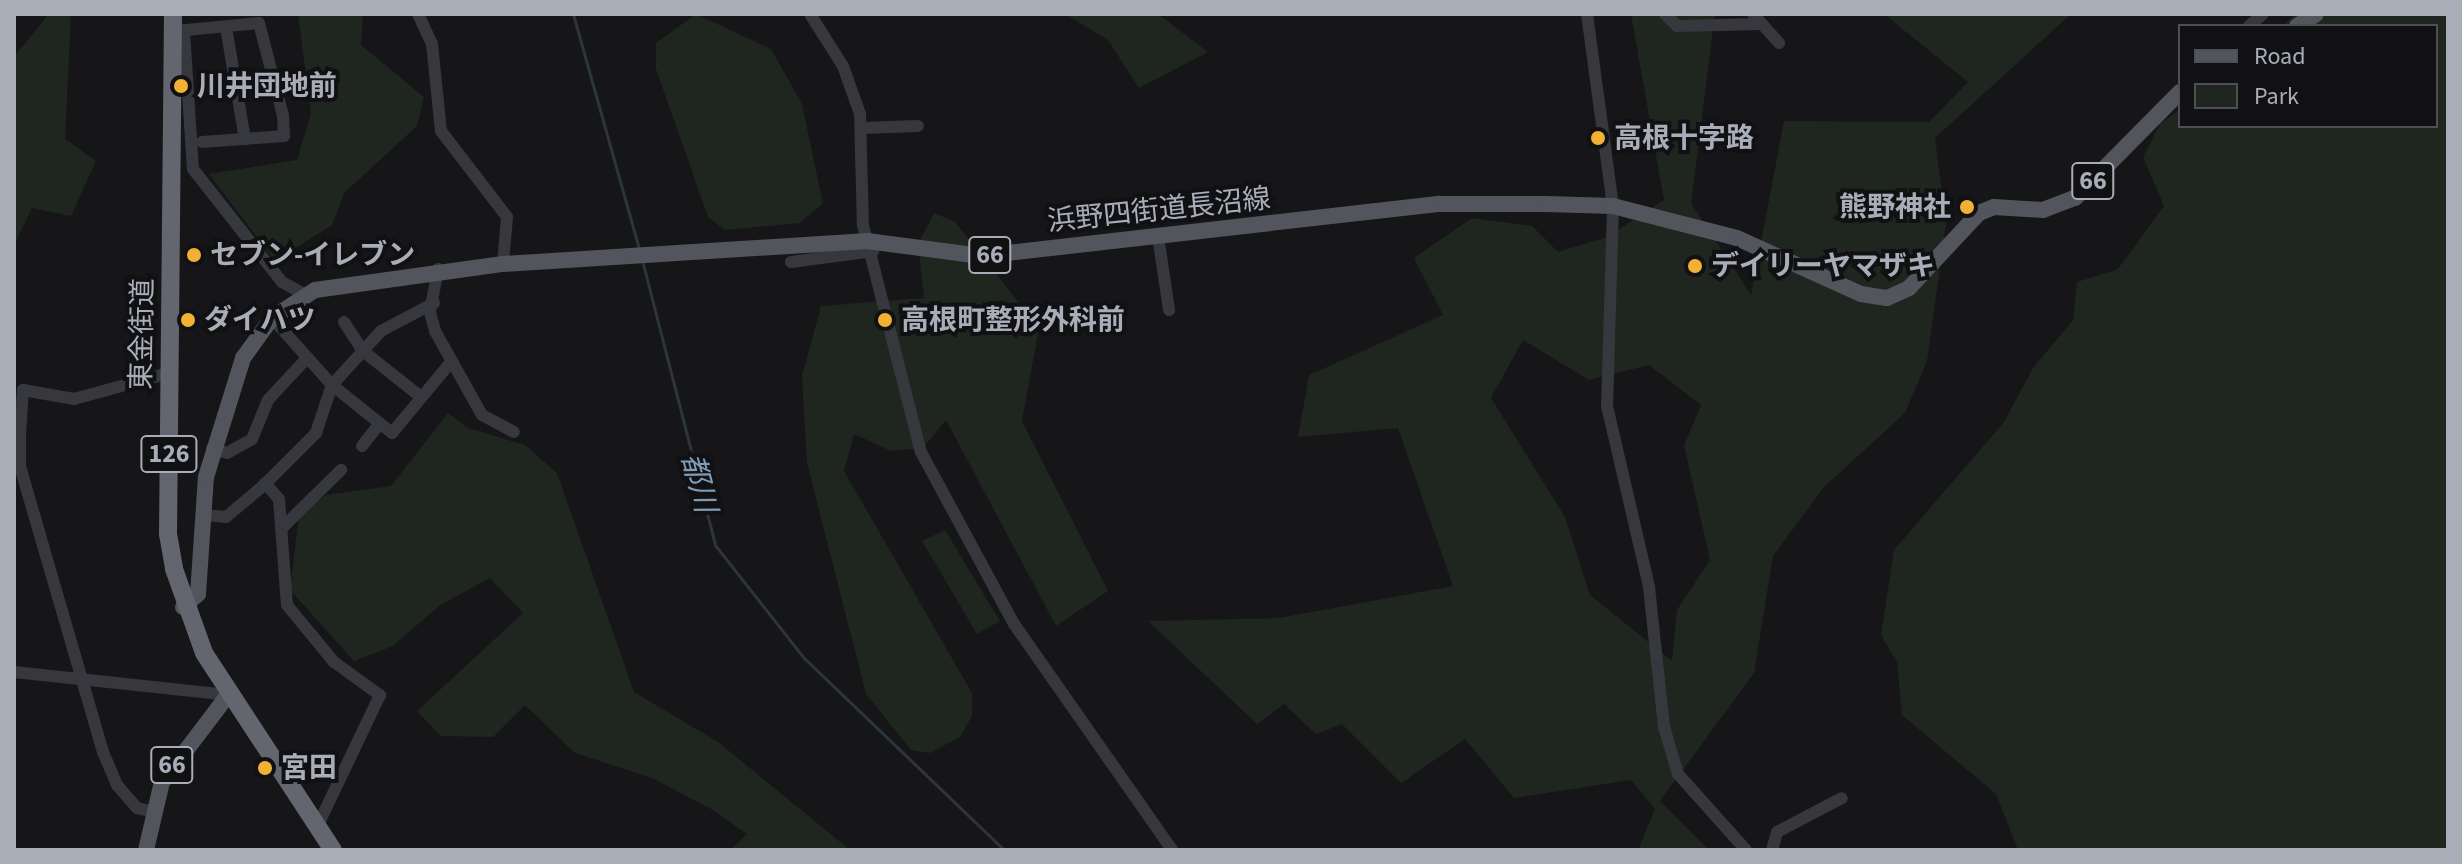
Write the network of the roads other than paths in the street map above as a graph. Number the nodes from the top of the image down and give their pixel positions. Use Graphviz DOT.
graph roads {
  1 [pos="418,14"];
  2 [pos="810,14"];
  3 [pos="1587,14"];
  4 [pos="1665,14"];
  5 [pos="1757,19"];
  6 [pos="177,26"];
  7 [pos="226,27"];
  8 [pos="1779,43"];
  9 [pos="2178,94"];
  10 [pos="918,126"];
  11 [pos="861,128"];
  12 [pos="245,139"];
  13 [pos="202,142"];
  14 [pos="1613,206"];
  15 [pos="1158,236"];
  16 [pos="870,246"];
  17 [pos="791,262"];
  18 [pos="503,264"];
  19 [pos="438,269"];
  20 [pos="304,294"];
  21 [pos="434,303"];
  22 [pos="1169,310"];
  23 [pos="272,318"];
  24 [pos="344,322"];
  25 [pos="363,351"];
  26 [pos="307,358"];
  27 [pos="451,362"];
  28 [pos="169,373"];
  29 [pos="332,385"];
  30 [pos="421,397"];
  31 [pos="380,423"];
  32 [pos="514,432"];
  33 [pos="362,446"];
  34 [pos="212,448"];
  35 [pos="341,470"];
  36 [pos="265,483"];
  37 [pos="203,515"];
  38 [pos="282,528"];
  39 [pos="183,607"];
  40 [pos="14,672"];
  41 [pos="82,683"];
  42 [pos="228,695"];
  43 [pos="1842,798"];
  44 [pos="150,811"];
  45 [pos="317,827"];
  46 [pos="146,850"];
  47 [pos="333,850"];
  48 [pos="1172,850"];
  49 [pos="1746,850"];
  50 [pos="1772,850"];
  1 -- 18 [label="street"];
  2 -- 11 [label="street"];
  3 -- 14 [label="street"];
  4 -- 5 [label="street"];
  5 -- 8 [label="street"];
  6 -- 7 [label="street"];
  6 -- 20 [label="street"];
  6 -- 28 [label="highway, 東金街道 / 126"];
  7 -- 12 [label="street"];
  7 -- 12 [label="street"];
  9 -- 14 [label="main road, 浜野四街道長沼線 / 66"];
  10 -- 11 [label="street"];
  11 -- 16 [label="street"];
  12 -- 13 [label="street"];
  14 -- 15 [label="main road, 浜野四街道長沼線 / 66"];
  14 -- 49 [label="street"];
  15 -- 16 [label="main road, 浜野四街道長沼線 / 66"];
  15 -- 22 [label="street"];
  16 -- 17 [label="street"];
  16 -- 18 [label="main road, 浜野四街道長沼線 / 66"];
  16 -- 48 [label="street"];
  18 -- 19 [label="main road, 浜野四街道長沼線 / 66"];
  19 -- 20 [label="main road, 浜野四街道長沼線 / 66"];
  19 -- 21 [label="street"];
  20 -- 23 [label="main road, 浜野四街道長沼線 / 66"];
  21 -- 25 [label="street"];
  21 -- 27 [label="street"];
  23 -- 26 [label="street"];
  23 -- 34 [label="main road, 浜野四街道長沼線 / 66"];
  24 -- 25 [label="street"];
  25 -- 29 [label="street"];
  25 -- 30 [label="street"];
  26 -- 29 [label="street"];
  26 -- 34 [label="street"];
  27 -- 30 [label="street"];
  27 -- 32 [label="street"];
  28 -- 39 [label="highway, 東金街道 / 126"];
  28 -- 41 [label="street"];
  29 -- 31 [label="street"];
  29 -- 36 [label="street"];
  30 -- 31 [label="street"];
  31 -- 33 [label="street"];
  34 -- 37 [label="main road, 浜野四街道長沼線 / 66"];
  35 -- 38 [label="street"];
  36 -- 37 [label="street"];
  36 -- 38 [label="street"];
  37 -- 39 [label="main road, 浜野四街道長沼線 / 66"];
  38 -- 45 [label="street"];
  39 -- 42 [label="highway, 東金街道 / 126"];
  40 -- 41 [label="street"];
  41 -- 42 [label="street"];
  41 -- 44 [label="street"];
  42 -- 44 [label="main road, 66"];
  42 -- 45 [label="highway, 東金街道 / 126"];
  43 -- 50 [label="street"];
  44 -- 46 [label="main road, 66"];
  45 -- 47 [label="highway, 東金街道 / 126"];
}
